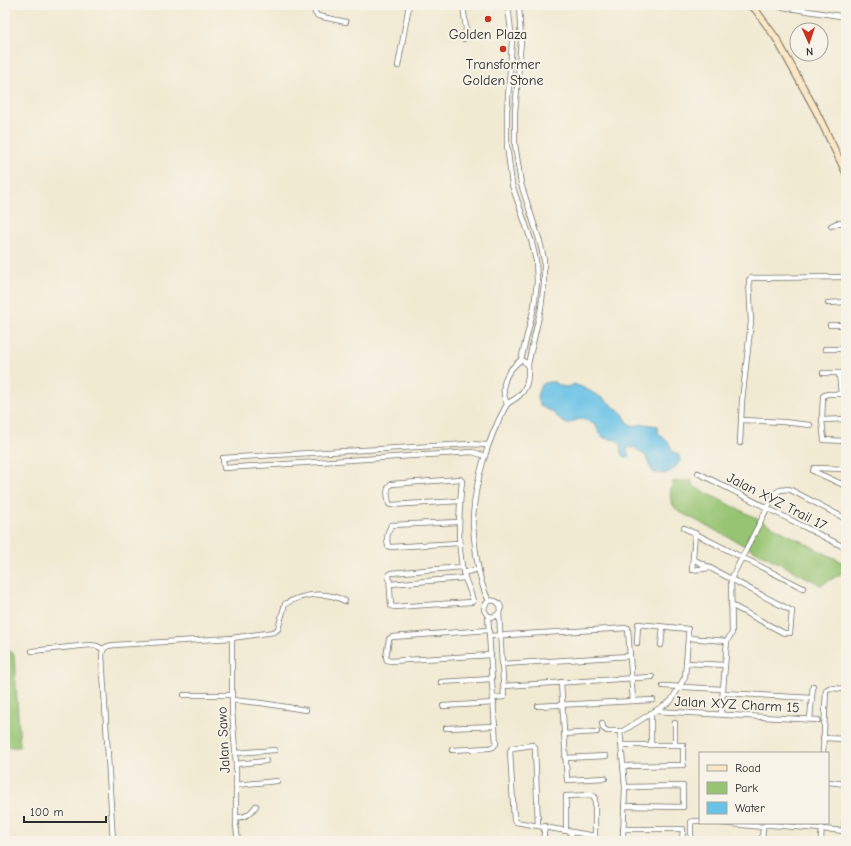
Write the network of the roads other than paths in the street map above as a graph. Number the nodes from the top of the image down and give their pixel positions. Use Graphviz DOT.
graph roads {
  1 [pos="314,5"];
  2 [pos="409,5"];
  3 [pos="463,5"];
  4 [pos="508,5"];
  5 [pos="519,5"];
  6 [pos="748,5"];
  7 [pos="770,5"];
  8 [pos="756,7"];
  9 [pos="846,17"];
  10 [pos="346,22"];
  11 [pos="464,39"];
  12 [pos="398,66"];
  13 [pos="846,173"];
  14 [pos="846,223"];
  15 [pos="831,226"];
  16 [pos="846,277"];
  17 [pos="846,302"];
  18 [pos="828,303"];
  19 [pos="830,324"];
  20 [pos="846,324"];
  21 [pos="825,349"];
  22 [pos="846,349"];
  23 [pos="521,360"];
  24 [pos="528,364"];
  25 [pos="823,373"];
  26 [pos="840,373"];
  27 [pos="846,373"];
  28 [pos="844,394"];
  29 [pos="506,404"];
  30 [pos="846,419"];
  31 [pos="741,420"];
  32 [pos="822,420"];
  33 [pos="810,425"];
  34 [pos="846,441"];
  35 [pos="740,443"];
  36 [pos="469,444"];
  37 [pos="488,445"];
  38 [pos="470,452"];
  39 [pos="485,456"];
  40 [pos="846,468"];
  41 [pos="698,474"];
  42 [pos="846,486"];
  43 [pos="460,501"];
  44 [pos="767,508"];
  45 [pos="846,519"];
  46 [pos="459,522"];
  47 [pos="684,528"];
  48 [pos="695,533"];
  49 [pos="460,543"];
  50 [pos="846,548"];
  51 [pos="742,557"];
  52 [pos="693,559"];
  53 [pos="462,567"];
  54 [pos="710,568"];
  55 [pos="478,569"];
  56 [pos="463,573"];
  57 [pos="465,578"];
  58 [pos="731,579"];
  59 [pos="390,584"];
  60 [pos="803,588"];
  61 [pos="345,601"];
  62 [pos="488,601"];
  63 [pos="731,605"];
  64 [pos="500,613"];
  65 [pos="488,616"];
  66 [pos="662,627"];
  67 [pos="489,630"];
  68 [pos="501,635"];
  69 [pos="489,636"];
  70 [pos="232,638"];
  71 [pos="688,638"];
  72 [pos="727,641"];
  73 [pos="637,643"];
  74 [pos="661,645"];
  75 [pos="103,649"];
  76 [pos="32,651"];
  77 [pos="491,655"];
  78 [pos="630,656"];
  79 [pos="686,663"];
  80 [pos="503,664"];
  81 [pos="725,665"];
  82 [pos="652,677"];
  83 [pos="631,678"];
  84 [pos="492,679"];
  85 [pos="441,682"];
  86 [pos="561,682"];
  87 [pos="504,686"];
  88 [pos="663,686"];
  89 [pos="813,686"];
  90 [pos="680,687"];
  91 [pos="846,689"];
  92 [pos="723,691"];
  93 [pos="184,696"];
  94 [pos="232,697"];
  95 [pos="812,698"];
  96 [pos="493,700"];
  97 [pos="653,700"];
  98 [pos="633,701"];
  99 [pos="562,705"];
  100 [pos="443,706"];
  101 [pos="538,706"];
  102 [pos="306,710"];
  103 [pos="653,712"];
  104 [pos="721,714"];
  105 [pos="846,716"];
  106 [pos="810,719"];
  107 [pos="818,720"];
  108 [pos="602,723"];
  109 [pos="675,723"];
  110 [pos="495,726"];
  111 [pos="446,728"];
  112 [pos="620,731"];
  113 [pos="597,732"];
  114 [pos="564,734"];
  115 [pos="823,738"];
  116 [pos="845,739"];
  117 [pos="621,745"];
  118 [pos="651,745"];
  119 [pos="675,745"];
  120 [pos="275,750"];
  121 [pos="452,750"];
  122 [pos="823,752"];
  123 [pos="236,753"];
  124 [pos="606,756"];
  125 [pos="566,758"];
  126 [pos="266,761"];
  127 [pos="236,764"];
  128 [pos="623,766"];
  129 [pos="606,778"];
  130 [pos="277,781"];
  131 [pos="829,782"];
  132 [pos="846,784"];
  133 [pos="236,785"];
  134 [pos="625,787"];
  135 [pos="846,805"];
  136 [pos="256,806"];
  137 [pos="624,806"];
  138 [pos="236,817"];
  139 [pos="699,821"];
  140 [pos="732,824"];
  141 [pos="822,824"];
  142 [pos="538,826"];
  143 [pos="545,826"];
  144 [pos="763,827"];
  145 [pos="623,829"];
  146 [pos="822,829"];
  147 [pos="569,831"];
  148 [pos="845,831"];
  149 [pos="595,839"];
  150 [pos="113,841"];
  151 [pos="238,841"];
  152 [pos="543,841"];
  153 [pos="570,841"];
  154 [pos="622,841"];
  155 [pos="682,841"];
  156 [pos="691,841"];
  157 [pos="762,841"];
  158 [pos="821,841"];
  1 -- 10 [label="street"];
  2 -- 12 [label="street"];
  3 -- 11 [label="street"];
  4 -- 23 [label="street"];
  5 -- 24 [label="street"];
  6 -- 8 [label="street"];
  7 -- 9 [label="street"];
  8 -- 13 [label="street"];
  14 -- 15 [label="street"];
  16 -- 31 [label="street"];
  17 -- 18 [label="street"];
  19 -- 20 [label="street"];
  21 -- 22 [label="street"];
  23 -- 24 [label="street"];
  23 -- 29 [label="street"];
  24 -- 29 [label="street"];
  25 -- 26 [label="street"];
  26 -- 27 [label="street"];
  26 -- 28 [label="street"];
  28 -- 32 [label="street"];
  29 -- 37 [label="street"];
  30 -- 32 [label="street"];
  31 -- 33 [label="street"];
  31 -- 35 [label="street"];
  32 -- 34 [label="street"];
  36 -- 37 [label="street"];
  36 -- 38 [label="street"];
  36 -- 38 [label="street"];
  37 -- 39 [label="street"];
  38 -- 39 [label="street"];
  39 -- 55 [label="street"];
  40 -- 42 [label="street"];
  41 -- 44 [label="street, Jalan XYZ Trail 17"];
  43 -- 43 [label="street"];
  43 -- 46 [label="street"];
  44 -- 45 [label="street"];
  44 -- 50 [label="street, Jalan XYZ Trail 17"];
  44 -- 51 [label="street"];
  46 -- 49 [label="street"];
  46 -- 49 [label="street"];
  47 -- 48 [label="street"];
  48 -- 51 [label="street"];
  48 -- 52 [label="street"];
  49 -- 53 [label="street"];
  51 -- 58 [label="street"];
  51 -- 60 [label="street"];
  52 -- 54 [label="street"];
  52 -- 54 [label="street"];
  53 -- 56 [label="street"];
  53 -- 59 [label="street"];
  54 -- 58 [label="street"];
  55 -- 56 [label="street"];
  55 -- 62 [label="street"];
  56 -- 57 [label="street"];
  57 -- 59 [label="street"];
  57 -- 59 [label="street"];
  58 -- 63 [label="street"];
  58 -- 63 [label="street"];
  61 -- 70 [label="street"];
  62 -- 64 [label="street"];
  62 -- 65 [label="street"];
  63 -- 72 [label="street"];
  64 -- 65 [label="street"];
  64 -- 68 [label="street"];
  65 -- 67 [label="street"];
  66 -- 71 [label="street"];
  66 -- 73 [label="street"];
  66 -- 74 [label="street"];
  67 -- 69 [label="street"];
  67 -- 77 [label="street"];
  68 -- 69 [label="street"];
  68 -- 78 [label="street"];
  68 -- 80 [label="street"];
  69 -- 77 [label="street"];
  70 -- 75 [label="street"];
  70 -- 94 [label="street, Jalan Sawo"];
  71 -- 72 [label="street"];
  71 -- 79 [label="street"];
  72 -- 81 [label="street"];
  75 -- 76 [label="street"];
  75 -- 150 [label="street"];
  77 -- 84 [label="street"];
  78 -- 80 [label="street"];
  78 -- 83 [label="street"];
  79 -- 81 [label="street"];
  79 -- 90 [label="street"];
  80 -- 87 [label="street"];
  81 -- 92 [label="street"];
  82 -- 83 [label="street"];
  83 -- 86 [label="street"];
  83 -- 98 [label="street"];
  84 -- 85 [label="street"];
  84 -- 96 [label="street"];
  86 -- 87 [label="street"];
  86 -- 99 [label="street"];
  87 -- 96 [label="street"];
  88 -- 90 [label="street"];
  89 -- 95 [label="street"];
  90 -- 92 [label="street"];
  90 -- 103 [label="street"];
  91 -- 115 [label="street"];
  92 -- 95 [label="street"];
  92 -- 104 [label="street"];
  93 -- 94 [label="street"];
  94 -- 102 [label="street"];
  94 -- 123 [label="street, Jalan Sawo"];
  95 -- 106 [label="street"];
  96 -- 100 [label="street"];
  96 -- 110 [label="street"];
  97 -- 98 [label="street"];
  98 -- 99 [label="street"];
  99 -- 101 [label="street"];
  99 -- 114 [label="street"];
  103 -- 104 [label="street, Jalan XYZ Charm 15"];
  103 -- 112 [label="street"];
  103 -- 118 [label="street"];
  104 -- 106 [label="street, Jalan XYZ Charm 15"];
  105 -- 116 [label="street"];
  106 -- 107 [label="street, Jalan XYZ Charm 15"];
  108 -- 112 [label="street"];
  109 -- 119 [label="street"];
  110 -- 111 [label="street"];
  110 -- 121 [label="street"];
  112 -- 117 [label="street"];
  113 -- 114 [label="street"];
  114 -- 125 [label="street"];
  115 -- 116 [label="street"];
  115 -- 122 [label="street"];
  117 -- 118 [label="street"];
  117 -- 128 [label="street"];
  118 -- 119 [label="street"];
  119 -- 128 [label="street"];
  120 -- 123 [label="street"];
  123 -- 127 [label="street, Jalan Sawo"];
  124 -- 125 [label="street"];
  125 -- 129 [label="street"];
  126 -- 127 [label="street"];
  127 -- 133 [label="street, Jalan Sawo"];
  128 -- 134 [label="street"];
  130 -- 133 [label="street"];
  131 -- 132 [label="street"];
  133 -- 138 [label="street, Jalan Sawo"];
  134 -- 137 [label="street"];
  134 -- 137 [label="street"];
  135 -- 148 [label="street"];
  136 -- 138 [label="street"];
  137 -- 145 [label="street"];
  138 -- 151 [label="street, Jalan Sawo"];
  139 -- 156 [label="street"];
  140 -- 144 [label="street"];
  141 -- 146 [label="street"];
  142 -- 142 [label="street"];
  142 -- 143 [label="street"];
  143 -- 147 [label="street"];
  143 -- 152 [label="street"];
  144 -- 146 [label="street"];
  144 -- 157 [label="street"];
  145 -- 154 [label="street"];
  145 -- 155 [label="street"];
  146 -- 148 [label="street"];
  146 -- 158 [label="street"];
  147 -- 149 [label="street"];
  147 -- 149 [label="street"];
  147 -- 153 [label="street"];
}
